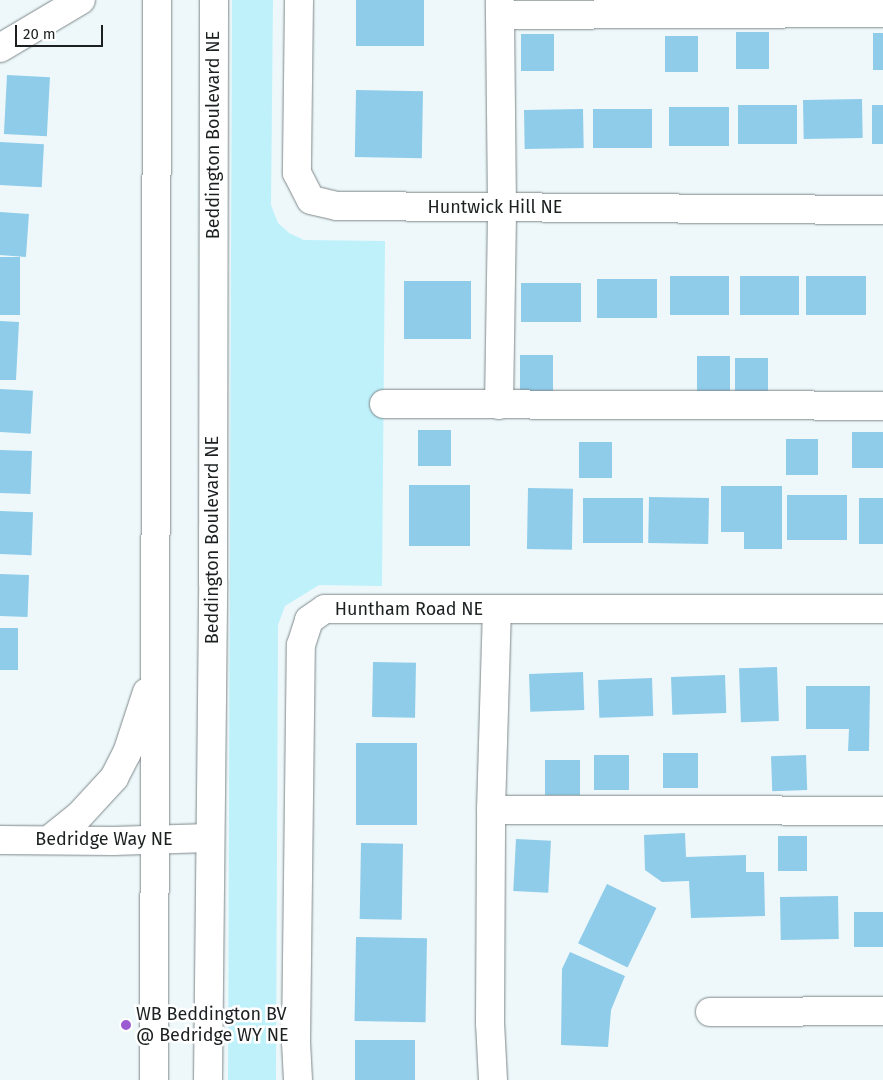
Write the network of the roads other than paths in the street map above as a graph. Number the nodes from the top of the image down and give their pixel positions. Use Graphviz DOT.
graph roads {
  1 [pos="82,0"];
  2 [pos="157,0"];
  3 [pos="214,0"];
  4 [pos="299,0"];
  5 [pos="500,8"];
  6 [pos="883,13"];
  7 [pos="0,48"];
  8 [pos="502,207"];
  9 [pos="883,210"];
  10 [pos="384,404"];
  11 [pos="499,405"];
  12 [pos="883,406"];
  13 [pos="497,609"];
  14 [pos="883,609"];
  15 [pos="154,667"];
  16 [pos="492,810"];
  17 [pos="883,811"];
  18 [pos="209,838"];
  19 [pos="0,840"];
  20 [pos="49,840"];
  21 [pos="154,840"];
  22 [pos="883,1011"];
  23 [pos="710,1012"];
  24 [pos="154,1080"];
  25 [pos="208,1080"];
  26 [pos="298,1080"];
  27 [pos="493,1080"];
  1 -- 7 [label="main road"];
  2 -- 15 [label="main road"];
  3 -- 18 [label="main road, Beddington Boulevard NE"];
  4 -- 8 [label="main road, Huntwick Hill NE"];
  5 -- 6 [label="main road"];
  5 -- 8 [label="main road"];
  8 -- 9 [label="main road, Huntwick Hill NE"];
  8 -- 11 [label="main road"];
  10 -- 11 [label="main road"];
  11 -- 12 [label="main road"];
  13 -- 14 [label="main road, Huntham Road NE"];
  13 -- 16 [label="main road"];
  13 -- 26 [label="main road, Huntham Road NE"];
  15 -- 20 [label="main road"];
  15 -- 21 [label="main road"];
  16 -- 17 [label="main road"];
  16 -- 27 [label="main road"];
  18 -- 21 [label="main road, Bedridge Way NE"];
  18 -- 25 [label="main road, Beddington Boulevard NE"];
  19 -- 20 [label="main road, Bedridge Way NE"];
  20 -- 21 [label="main road, Bedridge Way NE"];
  21 -- 24 [label="main road"];
  22 -- 23 [label="main road"];
}
